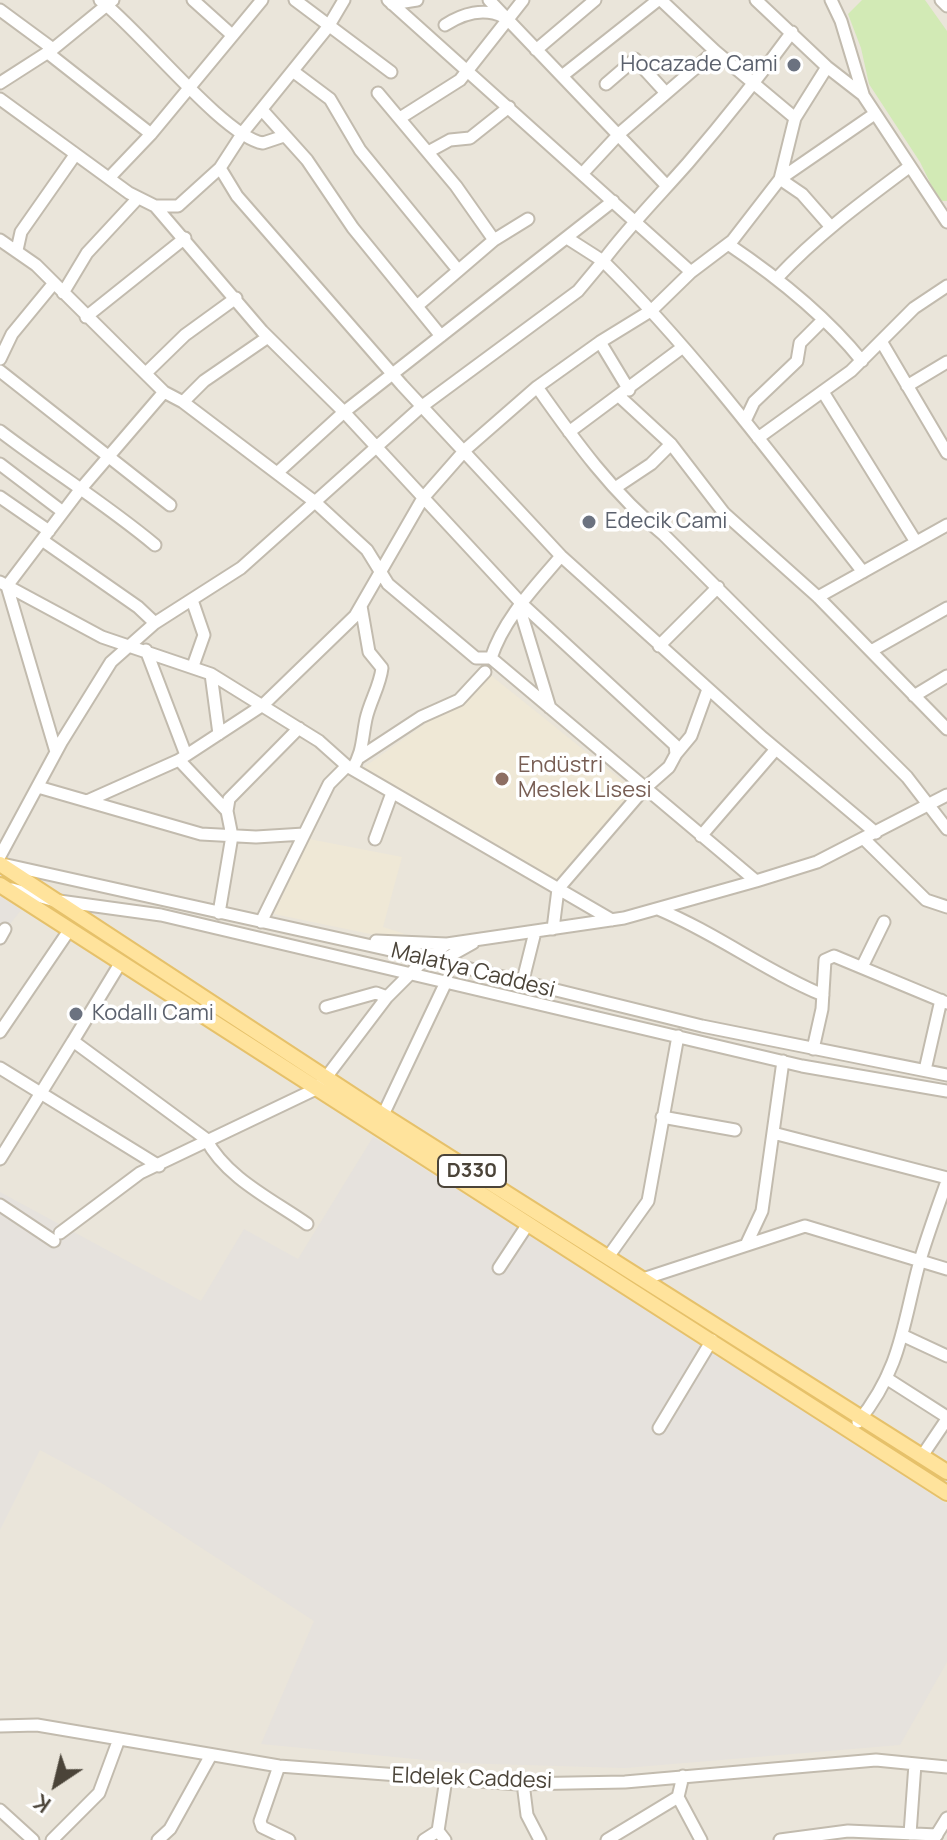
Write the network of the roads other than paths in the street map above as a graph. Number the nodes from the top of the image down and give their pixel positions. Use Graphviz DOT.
graph roads {
  1 [pos="193,0"];
  2 [pos="262,0"];
  3 [pos="295,0"];
  4 [pos="344,0"];
  5 [pos="489,0"];
  6 [pos="523,0"];
  7 [pos="595,0"];
  8 [pos="660,0"];
  9 [pos="756,0"];
  10 [pos="831,0"];
  11 [pos="941,0"];
  12 [pos="412,1"];
  13 [pos="107,2"];
  14 [pos="390,2"];
  15 [pos="947,6"];
  16 [pos="0,10"];
  17 [pos="507,20"];
  18 [pos="445,25"];
  19 [pos="328,27"];
  20 [pos="792,32"];
  21 [pos="232,35"];
  22 [pos="536,50"];
  23 [pos="50,51"];
  24 [pos="715,51"];
  25 [pos="827,67"];
  26 [pos="469,70"];
  27 [pos="294,72"];
  28 [pos="391,72"];
  29 [pos="562,76"];
  30 [pos="0,83"];
  31 [pos="754,83"];
  32 [pos="606,84"];
  33 [pos="189,87"];
  34 [pos="378,93"];
  35 [pos="666,93"];
  36 [pos="863,95"];
  37 [pos="0,99"];
  38 [pos="509,107"];
  39 [pos="263,111"];
  40 [pos="873,115"];
  41 [pos="400,118"];
  42 [pos="795,118"];
  43 [pos="243,133"];
  44 [pos="620,133"];
  45 [pos="151,134"];
  46 [pos="284,136"];
  47 [pos="428,152"];
  48 [pos="75,155"];
  49 [pos="909,167"];
  50 [pos="220,168"];
  51 [pos="582,174"];
  52 [pos="109,178"];
  53 [pos="780,179"];
  54 [pos="666,185"];
  55 [pos="138,198"];
  56 [pos="613,201"];
  57 [pos="155,206"];
  58 [pos="528,219"];
  59 [pos="634,219"];
  60 [pos="947,222"];
  61 [pos="831,227"];
  62 [pos="185,238"];
  63 [pos="567,238"];
  64 [pos="0,240"];
  65 [pos="494,240"];
  66 [pos="728,244"];
  67 [pos="17,250"];
  68 [pos="603,261"];
  69 [pos="458,270"];
  70 [pos="691,272"];
  71 [pos="777,278"];
  72 [pos="54,283"];
  73 [pos="947,286"];
  74 [pos="63,293"];
  75 [pos="236,298"];
  76 [pos="417,306"];
  77 [pos="652,310"];
  78 [pos="86,317"];
  79 [pos="822,321"];
  80 [pos="441,336"];
  81 [pos="268,337"];
  82 [pos="881,341"];
  83 [pos="600,342"];
  84 [pos="683,347"];
  85 [pos="0,359"];
  86 [pos="862,361"];
  87 [pos="947,362"];
  88 [pos="0,371"];
  89 [pos="146,373"];
  90 [pos="392,374"];
  91 [pos="907,386"];
  92 [pos="537,387"];
  93 [pos="164,392"];
  94 [pos="823,392"];
  95 [pos="625,393"];
  96 [pos="183,402"];
  97 [pos="421,407"];
  98 [pos="344,412"];
  99 [pos="745,421"];
  100 [pos="0,431"];
  101 [pos="569,432"];
  102 [pos="758,438"];
  103 [pos="671,444"];
  104 [pos="377,450"];
  105 [pos="463,453"];
  106 [pos="947,453"];
  107 [pos="108,457"];
  108 [pos="0,464"];
  109 [pos="277,473"];
  110 [pos="615,488"];
  111 [pos="79,491"];
  112 [pos="0,497"];
  113 [pos="423,498"];
  114 [pos="315,502"];
  115 [pos="170,505"];
  116 [pos="63,512"];
  117 [pos="947,525"];
  118 [pos="45,536"];
  119 [pos="916,542"];
  120 [pos="155,545"];
  121 [pos="561,556"];
  122 [pos="382,570"];
  123 [pos="863,572"];
  124 [pos="4,584"];
  125 [pos="718,587"];
  126 [pos="818,597"];
  127 [pos="192,600"];
  128 [pos="520,605"];
  129 [pos="361,606"];
  130 [pos="947,608"];
  131 [pos="155,623"];
  132 [pos="130,644"];
  133 [pos="659,646"];
  134 [pos="146,650"];
  135 [pos="871,651"];
  136 [pos="491,658"];
  137 [pos="193,666"];
  138 [pos="485,672"];
  139 [pos="211,674"];
  140 [pos="947,676"];
  141 [pos="708,689"];
  142 [pos="914,696"];
  143 [pos="263,705"];
  144 [pos="550,708"];
  145 [pos="299,728"];
  146 [pos="947,729"];
  147 [pos="219,734"];
  148 [pos="776,749"];
  149 [pos="56,752"];
  150 [pos="676,754"];
  151 [pos="182,757"];
  152 [pos="360,757"];
  153 [pos="349,768"];
  154 [pos="38,787"];
  155 [pos="644,789"];
  156 [pos="392,793"];
  157 [pos="947,795"];
  158 [pos="87,801"];
  159 [pos="929,805"];
  160 [pos="227,811"];
  161 [pos="947,829"];
  162 [pos="876,833"];
  163 [pos="304,834"];
  164 [pos="232,836"];
  165 [pos="701,836"];
  166 [pos="375,839"];
  167 [pos="864,839"];
  168 [pos="0,856"];
  169 [pos="0,864"];
  170 [pos="756,881"];
  171 [pos="71,882"];
  172 [pos="2,886"];
  173 [pos="558,889"];
  174 [pos="52,900"];
  175 [pos="947,907"];
  176 [pos="657,909"];
  177 [pos="219,913"];
  178 [pos="50,916"];
  179 [pos="613,920"];
  180 [pos="261,922"];
  181 [pos="884,922"];
  182 [pos="70,929"];
  183 [pos="553,929"];
  184 [pos="535,932"];
  185 [pos="338,939"];
  186 [pos="474,942"];
  187 [pos="447,944"];
  188 [pos="426,958"];
  189 [pos="121,962"];
  190 [pos="441,962"];
  191 [pos="862,967"];
  192 [pos="413,974"];
  193 [pos="446,982"];
  194 [pos="522,984"];
  195 [pos="823,995"];
  196 [pos="387,997"];
  197 [pos="944,1002"];
  198 [pos="326,1007"];
  199 [pos="0,1032"];
  200 [pos="678,1036"];
  201 [pos="73,1041"];
  202 [pos="813,1049"];
  203 [pos="783,1061"];
  204 [pos="0,1068"];
  205 [pos="925,1070"];
  206 [pos="947,1075"];
  207 [pos="322,1083"];
  208 [pos="947,1091"];
  209 [pos="40,1092"];
  210 [pos="383,1115"];
  211 [pos="662,1117"];
  212 [pos="735,1130"];
  213 [pos="773,1133"];
  214 [pos="206,1139"];
  215 [pos="0,1159"];
  216 [pos="159,1166"];
  217 [pos="947,1179"];
  218 [pos="0,1205"];
  219 [pos="307,1224"];
  220 [pos="528,1224"];
  221 [pos="747,1243"];
  222 [pos="608,1257"];
  223 [pos="921,1258"];
  224 [pos="499,1268"];
  225 [pos="947,1269"];
  226 [pos="643,1279"];
  227 [pos="904,1336"];
  228 [pos="712,1340"];
  229 [pos="947,1356"];
  230 [pos="886,1378"];
  231 [pos="862,1416"];
  232 [pos="947,1418"];
  233 [pos="659,1428"];
  234 [pos="852,1429"];
  235 [pos="922,1456"];
  236 [pos="947,1472"];
  237 [pos="947,1493"];
  238 [pos="0,1726"];
  239 [pos="119,1739"];
  240 [pos="211,1755"];
  241 [pos="915,1764"];
  242 [pos="279,1766"];
  243 [pos="947,1767"];
  244 [pos="683,1776"];
  245 [pos="446,1779"];
  246 [pos="524,1791"];
  247 [pos="678,1797"];
  248 [pos="0,1810"];
  249 [pos="947,1819"];
  250 [pos="910,1834"];
  251 [pos="442,1835"];
  252 [pos="936,1838"];
  253 [pos="799,1839"];
  254 [pos="33,1840"];
  255 [pos="52,1840"];
  256 [pos="158,1840"];
  257 [pos="289,1840"];
  258 [pos="424,1840"];
  259 [pos="540,1840"];
  260 [pos="607,1840"];
  261 [pos="701,1840"];
  262 [pos="780,1840"];
  1 -- 21 [label="street"];
  2 -- 21 [label="street"];
  3 -- 19 [label="street"];
  4 -- 19 [label="street"];
  5 -- 17 [label="street"];
  6 -- 17 [label="street"];
  7 -- 22 [label="street"];
  8 -- 24 [label="street"];
  8 -- 29 [label="street"];
  9 -- 20 [label="street"];
  10 -- 36 [label="street"];
  11 -- 15 [label="street"];
  12 -- 14 [label="street"];
  13 -- 23 [label="street"];
  13 -- 33 [label="street"];
  14 -- 26 [label="street"];
  16 -- 23 [label="street"];
  17 -- 18 [label="street"];
  17 -- 22 [label="street"];
  17 -- 26 [label="street"];
  19 -- 27 [label="street"];
  19 -- 28 [label="street"];
  20 -- 25 [label="street"];
  20 -- 31 [label="street"];
  21 -- 33 [label="street"];
  22 -- 29 [label="street"];
  23 -- 30 [label="street"];
  23 -- 45 [label="street"];
  24 -- 31 [label="street"];
  24 -- 35 [label="street"];
  25 -- 36 [label="street"];
  25 -- 42 [label="street"];
  26 -- 38 [label="street"];
  26 -- 41 [label="street"];
  27 -- 39 [label="street"];
  27 -- 69 [label="street"];
  29 -- 44 [label="street"];
  31 -- 42 [label="street"];
  31 -- 54 [label="street"];
  32 -- 35 [label="street"];
  33 -- 43 [label="street"];
  33 -- 45 [label="street"];
  34 -- 41 [label="street"];
  35 -- 44 [label="street"];
  36 -- 40 [label="street"];
  37 -- 48 [label="street"];
  38 -- 47 [label="street"];
  38 -- 51 [label="street"];
  39 -- 43 [label="street"];
  39 -- 46 [label="street"];
  40 -- 49 [label="street"];
  40 -- 53 [label="street"];
  41 -- 47 [label="street"];
  42 -- 53 [label="street"];
  43 -- 46 [label="street"];
  43 -- 50 [label="street"];
  44 -- 51 [label="street"];
  44 -- 54 [label="street"];
  45 -- 52 [label="street"];
  46 -- 76 [label="street"];
  47 -- 65 [label="street"];
  48 -- 52 [label="street"];
  48 -- 67 [label="street"];
  49 -- 60 [label="street"];
  49 -- 61 [label="street"];
  50 -- 57 [label="street"];
  50 -- 90 [label="street"];
  51 -- 56 [label="street"];
  52 -- 55 [label="street"];
  53 -- 61 [label="street"];
  53 -- 66 [label="street"];
  54 -- 59 [label="street"];
  55 -- 57 [label="street"];
  55 -- 74 [label="street"];
  56 -- 59 [label="street"];
  56 -- 63 [label="street"];
  57 -- 62 [label="street"];
  58 -- 65 [label="street"];
  59 -- 68 [label="street"];
  59 -- 70 [label="street"];
  61 -- 71 [label="street"];
  62 -- 75 [label="street"];
  62 -- 78 [label="street"];
  63 -- 68 [label="street"];
  63 -- 80 [label="street"];
  64 -- 67 [label="street"];
  65 -- 69 [label="street"];
  66 -- 70 [label="street"];
  66 -- 71 [label="street"];
  67 -- 72 [label="street"];
  68 -- 77 [label="street"];
  68 -- 97 [label="street"];
  69 -- 76 [label="street"];
  70 -- 77 [label="street"];
  71 -- 79 [label="street"];
  72 -- 74 [label="street"];
  72 -- 85 [label="street"];
  73 -- 82 [label="street"];
  74 -- 78 [label="street"];
  75 -- 81 [label="street"];
  75 -- 89 [label="street"];
  76 -- 80 [label="street"];
  77 -- 83 [label="street"];
  77 -- 84 [label="street"];
  78 -- 89 [label="street"];
  79 -- 86 [label="street"];
  79 -- 99 [label="street"];
  80 -- 90 [label="street"];
  81 -- 96 [label="street"];
  81 -- 98 [label="street"];
  82 -- 86 [label="street"];
  82 -- 91 [label="street"];
  83 -- 92 [label="street"];
  83 -- 95 [label="street"];
  84 -- 95 [label="street"];
  84 -- 99 [label="street"];
  86 -- 94 [label="street"];
  87 -- 91 [label="street"];
  88 -- 107 [label="street"];
  89 -- 93 [label="street"];
  90 -- 97 [label="street"];
  90 -- 98 [label="street"];
  91 -- 106 [label="street"];
  92 -- 101 [label="street"];
  92 -- 105 [label="street"];
  93 -- 96 [label="street"];
  93 -- 107 [label="street"];
  94 -- 102 [label="street"];
  94 -- 119 [label="street"];
  95 -- 101 [label="street"];
  95 -- 103 [label="street"];
  96 -- 109 [label="street"];
  97 -- 104 [label="street"];
  97 -- 105 [label="street"];
  98 -- 104 [label="street"];
  98 -- 109 [label="street"];
  99 -- 102 [label="street"];
  100 -- 111 [label="street"];
  101 -- 110 [label="street"];
  102 -- 123 [label="street"];
  103 -- 110 [label="street"];
  103 -- 126 [label="street"];
  104 -- 113 [label="street"];
  104 -- 114 [label="street"];
  105 -- 113 [label="street"];
  105 -- 121 [label="street"];
  107 -- 111 [label="street"];
  107 -- 115 [label="street"];
  108 -- 116 [label="street"];
  109 -- 114 [label="street"];
  110 -- 125 [label="street"];
  111 -- 116 [label="street"];
  111 -- 120 [label="street"];
  112 -- 118 [label="street"];
  113 -- 122 [label="street"];
  113 -- 128 [label="street"];
  114 -- 122 [label="street"];
  114 -- 127 [label="street"];
  116 -- 118 [label="street"];
  117 -- 119 [label="street"];
  118 -- 124 [label="street"];
  118 -- 131 [label="street"];
  119 -- 123 [label="street"];
  121 -- 128 [label="street"];
  121 -- 133 [label="street"];
  122 -- 129 [label="street"];
  122 -- 136 [label="street"];
  123 -- 126 [label="street"];
  124 -- 132 [label="street"];
  124 -- 149 [label="street"];
  125 -- 133 [label="street"];
  125 -- 159 [label="street"];
  126 -- 135 [label="street"];
  127 -- 131 [label="street"];
  127 -- 137 [label="street"];
  128 -- 136 [label="street"];
  128 -- 144 [label="street"];
  128 -- 150 [label="street"];
  129 -- 143 [label="street"];
  129 -- 152 [label="street"];
  130 -- 135 [label="street"];
  131 -- 132 [label="street"];
  132 -- 134 [label="street"];
  132 -- 149 [label="street"];
  133 -- 141 [label="street"];
  134 -- 137 [label="street"];
  134 -- 151 [label="street"];
  135 -- 142 [label="street"];
  136 -- 144 [label="street"];
  137 -- 139 [label="street"];
  138 -- 152 [label="street"];
  139 -- 143 [label="street"];
  139 -- 147 [label="street"];
  140 -- 142 [label="street"];
  141 -- 148 [label="street"];
  141 -- 150 [label="street"];
  142 -- 146 [label="street"];
  143 -- 145 [label="street"];
  143 -- 147 [label="street"];
  144 -- 155 [label="street"];
  145 -- 153 [label="street"];
  145 -- 160 [label="street"];
  147 -- 151 [label="street"];
  148 -- 162 [label="street"];
  148 -- 165 [label="street"];
  149 -- 154 [label="street"];
  150 -- 155 [label="street"];
  151 -- 158 [label="street"];
  151 -- 160 [label="street"];
  152 -- 153 [label="street"];
  153 -- 156 [label="street"];
  153 -- 163 [label="street"];
  154 -- 158 [label="street"];
  154 -- 168 [label="street"];
  155 -- 165 [label="street"];
  155 -- 173 [label="street"];
  156 -- 166 [label="street"];
  156 -- 173 [label="street"];
  157 -- 159 [label="street"];
  158 -- 164 [label="street"];
  159 -- 161 [label="street"];
  159 -- 162 [label="street"];
  160 -- 164 [label="street"];
  162 -- 167 [label="street"];
  163 -- 164 [label="street"];
  163 -- 180 [label="street"];
  164 -- 177 [label="street"];
  165 -- 170 [label="street"];
  167 -- 170 [label="street"];
  167 -- 175 [label="street"];
  169 -- 171 [label="street, Malatya Caddesi"];
  169 -- 174 [label="main road, D330"];
  170 -- 176 [label="street"];
  171 -- 174 [label="street"];
  171 -- 177 [label="street, Malatya Caddesi"];
  172 -- 174 [label="street"];
  172 -- 178 [label="main road, D330"];
  173 -- 179 [label="street"];
  173 -- 183 [label="street"];
  174 -- 178 [label="street"];
  174 -- 192 [label="street"];
  174 -- 207 [label="main road, D330"];
  176 -- 179 [label="street"];
  176 -- 195 [label="street"];
  177 -- 180 [label="street, Malatya Caddesi"];
  178 -- 182 [label="main road, D330"];
  179 -- 183 [label="street"];
  180 -- 185 [label="street, Malatya Caddesi"];
  181 -- 191 [label="street"];
  182 -- 189 [label="main road, D330"];
  182 -- 199 [label="street"];
  183 -- 184 [label="street"];
  184 -- 186 [label="street"];
  184 -- 194 [label="street"];
  185 -- 187 [label="street"];
  185 -- 188 [label="street, Malatya Caddesi"];
  186 -- 187 [label="street"];
  186 -- 190 [label="street"];
  187 -- 188 [label="street"];
  188 -- 190 [label="street, Malatya Caddesi"];
  188 -- 192 [label="street"];
  189 -- 201 [label="street"];
  189 -- 207 [label="main road, D330"];
  190 -- 192 [label="street"];
  190 -- 194 [label="street, Malatya Caddesi"];
  191 -- 195 [label="street"];
  191 -- 197 [label="street"];
  192 -- 193 [label="street"];
  192 -- 196 [label="street"];
  193 -- 200 [label="street"];
  193 -- 210 [label="street"];
  194 -- 202 [label="street, Malatya Caddesi"];
  195 -- 202 [label="street"];
  196 -- 198 [label="street"];
  196 -- 207 [label="street"];
  197 -- 205 [label="street"];
  200 -- 203 [label="street"];
  200 -- 211 [label="street"];
  201 -- 209 [label="street"];
  201 -- 214 [label="street"];
  202 -- 205 [label="street, Malatya Caddesi"];
  203 -- 208 [label="street"];
  203 -- 213 [label="street"];
  204 -- 209 [label="street"];
  205 -- 206 [label="street, Malatya Caddesi"];
  207 -- 210 [label="main road, D330"];
  207 -- 214 [label="street"];
  207 -- 220 [label="main road, D330"];
  209 -- 215 [label="street"];
  209 -- 216 [label="street"];
  210 -- 222 [label="main road, D330"];
  211 -- 212 [label="street"];
  211 -- 222 [label="street"];
  213 -- 217 [label="street"];
  213 -- 221 [label="street"];
  214 -- 216 [label="street"];
  214 -- 219 [label="street"];
  216 -- 218 [label="street"];
  217 -- 223 [label="street"];
  220 -- 224 [label="street"];
  220 -- 228 [label="main road, D330"];
  221 -- 223 [label="street"];
  221 -- 226 [label="street"];
  222 -- 226 [label="main road, D330"];
  223 -- 225 [label="street"];
  223 -- 227 [label="street"];
  226 -- 231 [label="main road, D330"];
  227 -- 229 [label="street"];
  227 -- 230 [label="street"];
  228 -- 233 [label="street"];
  228 -- 234 [label="main road, D330"];
  230 -- 231 [label="street"];
  230 -- 232 [label="street"];
  231 -- 234 [label="street"];
  231 -- 235 [label="main road, D330"];
  232 -- 235 [label="street"];
  234 -- 237 [label="main road, D330"];
  235 -- 236 [label="main road, D330"];
  238 -- 239 [label="street, Eldelek Caddesi"];
  239 -- 240 [label="street, Eldelek Caddesi"];
  239 -- 255 [label="street"];
  240 -- 242 [label="street, Eldelek Caddesi"];
  240 -- 256 [label="street"];
  241 -- 243 [label="street, Eldelek Caddesi"];
  241 -- 244 [label="street, Eldelek Caddesi"];
  241 -- 250 [label="street"];
  242 -- 245 [label="street, Eldelek Caddesi"];
  242 -- 257 [label="street"];
  244 -- 245 [label="street, Eldelek Caddesi"];
  244 -- 247 [label="street"];
  245 -- 251 [label="street"];
  246 -- 259 [label="street"];
  247 -- 260 [label="street"];
  247 -- 261 [label="street"];
  248 -- 254 [label="street"];
  249 -- 252 [label="street"];
  250 -- 252 [label="street"];
  250 -- 253 [label="street"];
  251 -- 258 [label="street"];
  253 -- 262 [label="street"];
}
